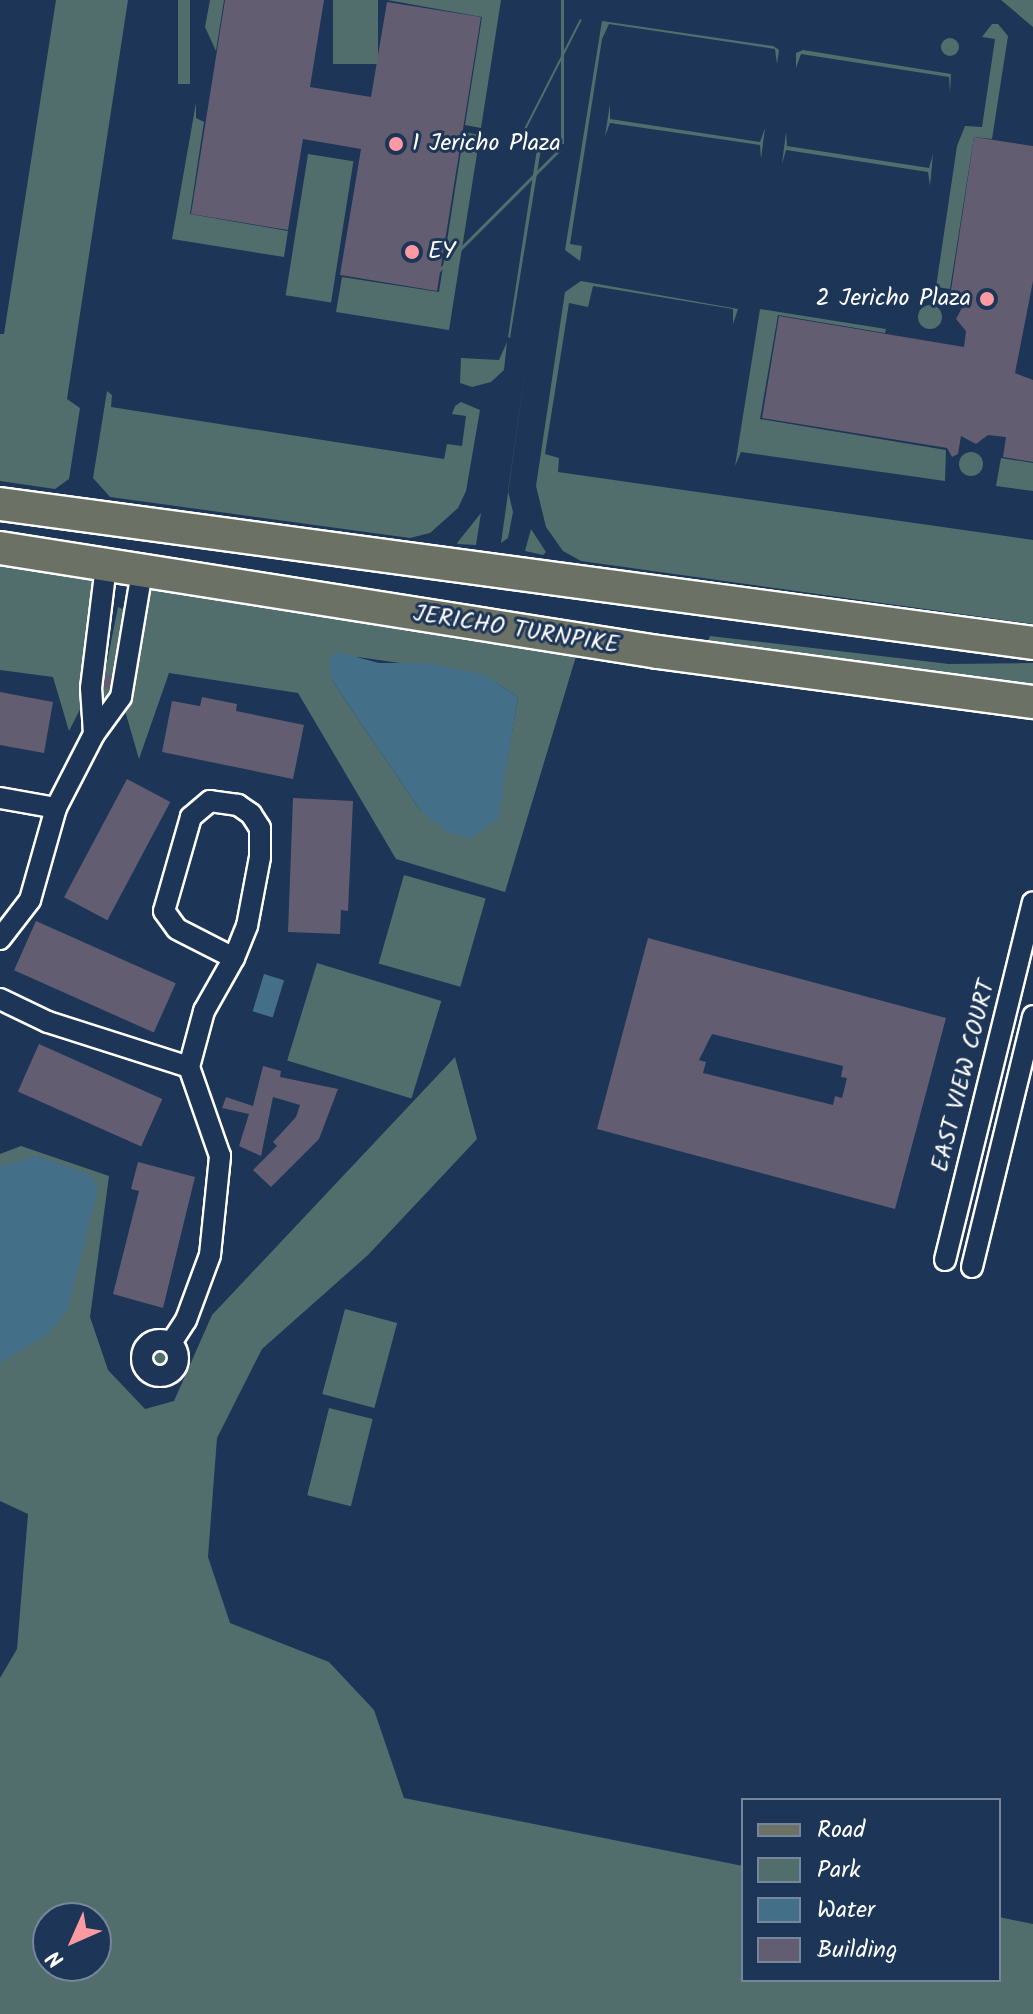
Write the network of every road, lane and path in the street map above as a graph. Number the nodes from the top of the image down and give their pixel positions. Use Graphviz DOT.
graph roads {
  1 [pos="0,504"];
  2 [pos="0,548"];
  3 [pos="106,565"];
  4 [pos="142,571"];
  5 [pos="1033,643"];
  6 [pos="1033,702"];
  7 [pos="94,734"];
  8 [pos="0,798"];
  9 [pos="56,808"];
  10 [pos="1033,903"];
  11 [pos="0,939"];
  12 [pos="234,958"];
  13 [pos="0,999"];
  14 [pos="1033,1016"];
  15 [pos="189,1067"];
  16 [pos="945,1260"];
  17 [pos="972,1267"];
  18 [pos="171,1343"];
  1 -- 5 [label="main road"];
  2 -- 3 [label="main road, JERICHO TURNPIKE"];
  3 -- 4 [label="main road, JERICHO TURNPIKE"];
  3 -- 7 [label="street"];
  4 -- 6 [label="main road, JERICHO TURNPIKE"];
  4 -- 7 [label="street"];
  7 -- 9 [label="street"];
  8 -- 9 [label="street"];
  9 -- 11 [label="street"];
  10 -- 16 [label="street, EAST VIEW COURT"];
  12 -- 12 [label="street"];
  12 -- 15 [label="street"];
  13 -- 15 [label="street"];
  14 -- 17 [label="street"];
  15 -- 18 [label="street"];
}
